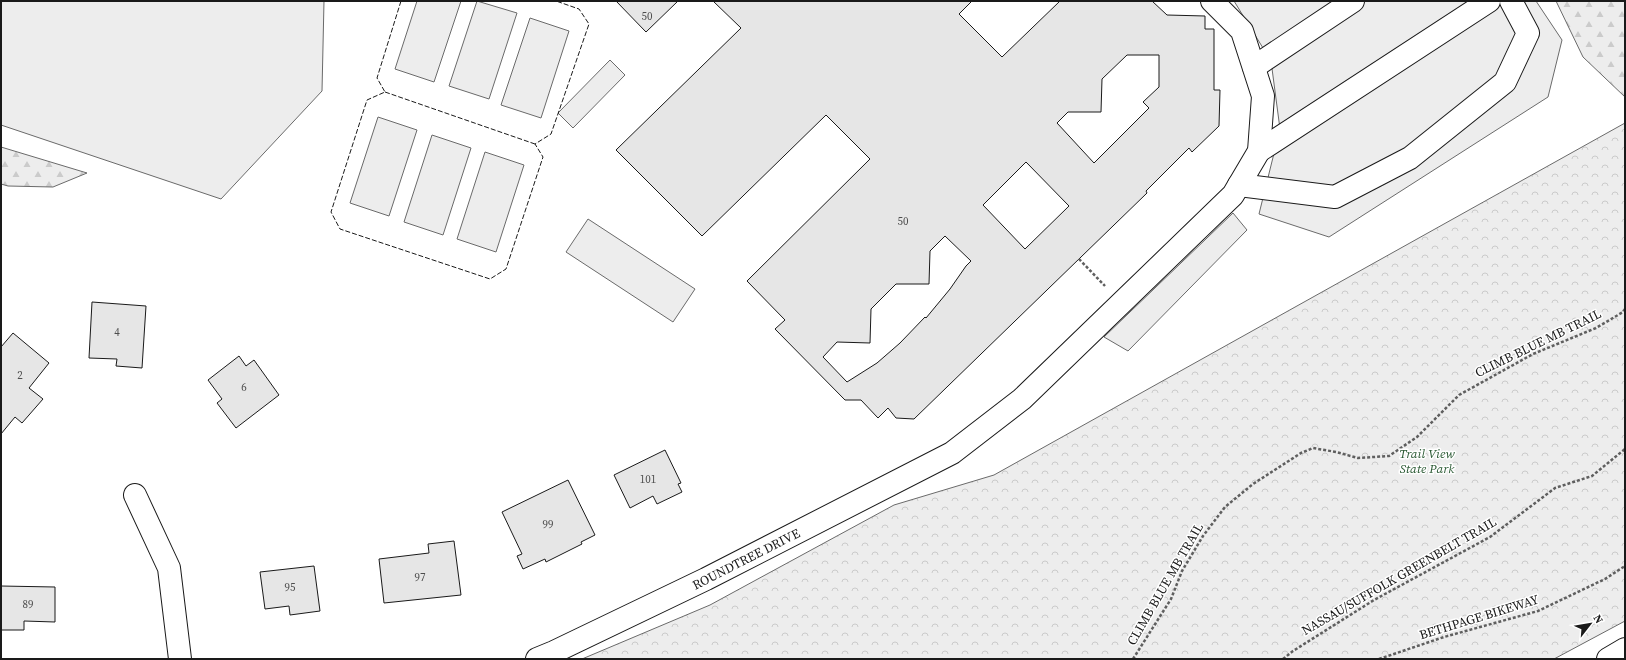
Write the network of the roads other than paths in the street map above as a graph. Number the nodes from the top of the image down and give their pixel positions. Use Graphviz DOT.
graph roads {
  1 [pos="1212,1"];
  2 [pos="1353,1"];
  3 [pos="1489,1"];
  4 [pos="1511,1"];
  5 [pos="1254,67"];
  6 [pos="1259,151"];
  7 [pos="1239,185"];
  8 [pos="136,495"];
  9 [pos="1625,649"];
  10 [pos="180,659"];
  11 [pos="537,659"];
  12 [pos="1608,659"];
  1 -- 5 [label="street"];
  2 -- 5 [label="street"];
  3 -- 6 [label="street"];
  4 -- 7 [label="street"];
  5 -- 6 [label="street"];
  6 -- 7 [label="street, ROUNDTREE DRIVE"];
  7 -- 11 [label="street, ROUNDTREE DRIVE"];
  8 -- 10 [label="street"];
  9 -- 12 [label="street"];
}
